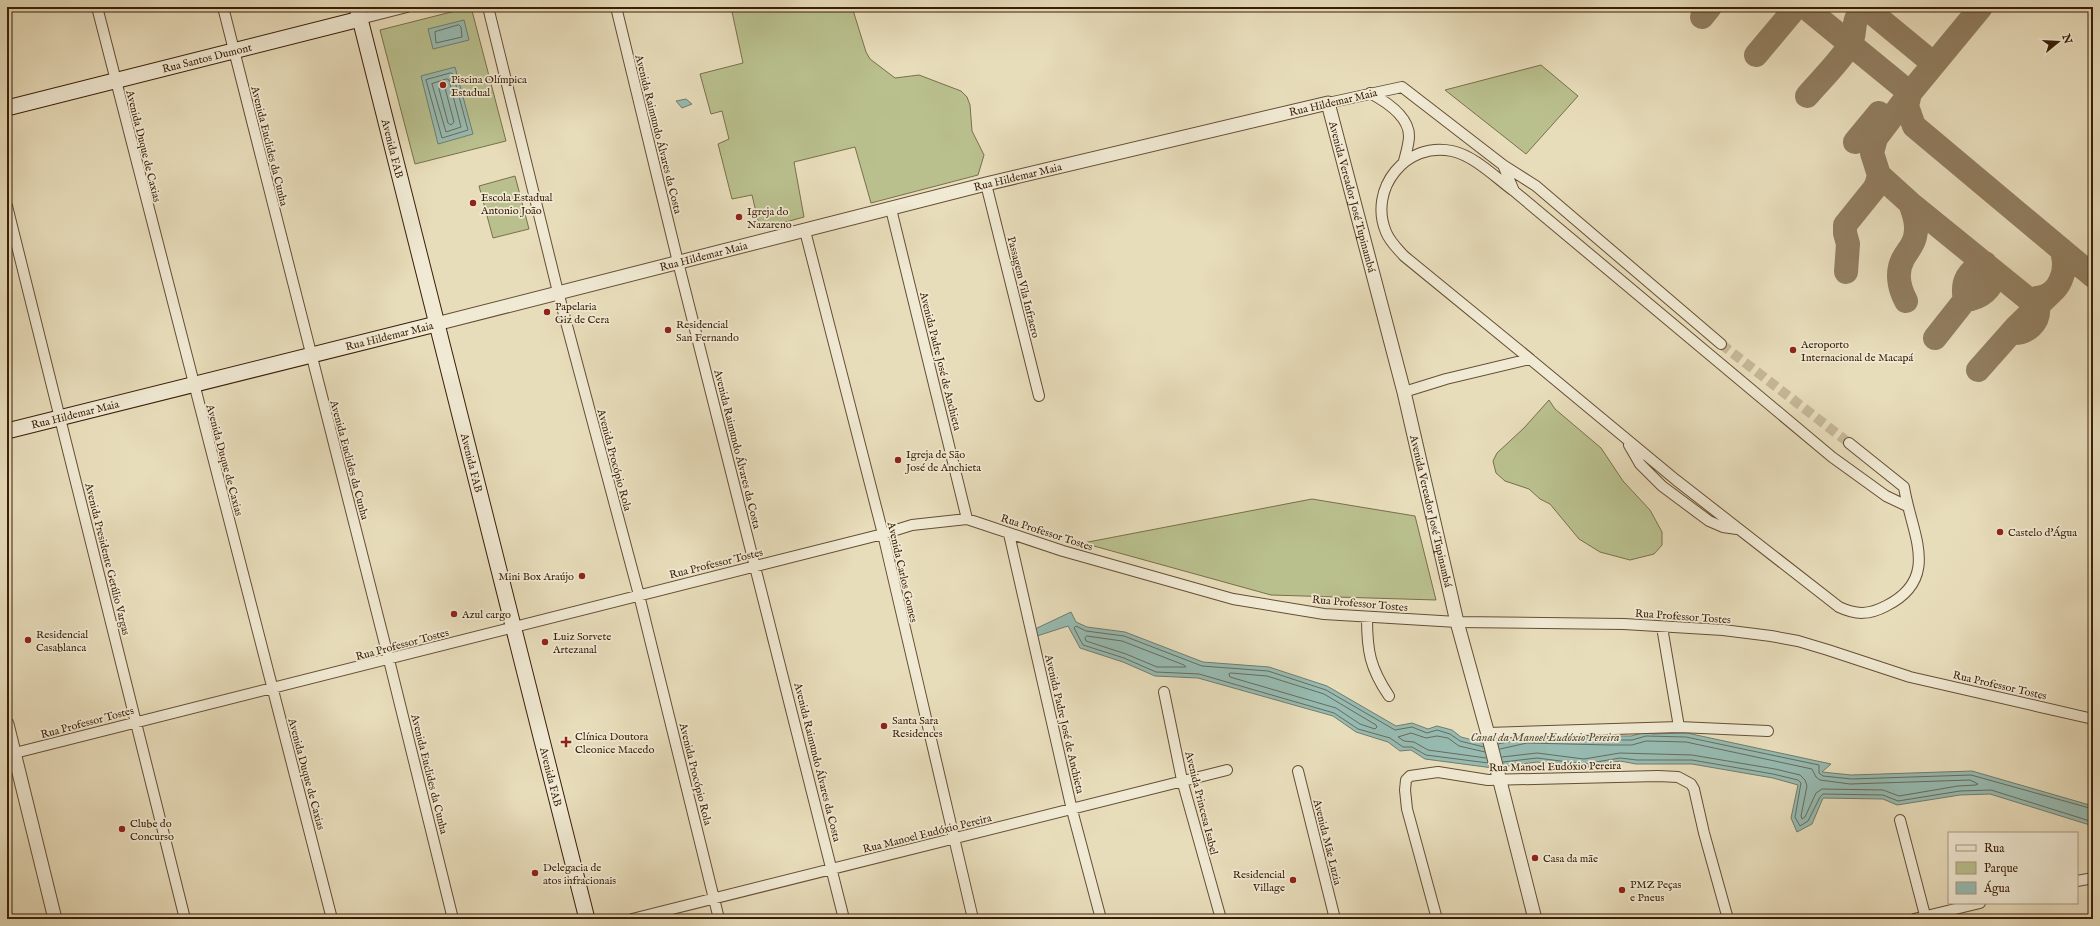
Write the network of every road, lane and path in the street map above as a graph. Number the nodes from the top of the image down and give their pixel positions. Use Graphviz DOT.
graph roads {
  1 [pos="97,7"];
  2 [pos="223,7"];
  3 [pos="407,7"];
  4 [pos="488,7"];
  5 [pos="616,7"];
  6 [pos="358,13"];
  7 [pos="234,50"];
  8 [pos="115,80"];
  9 [pos="1370,93"];
  10 [pos="1328,103"];
  11 [pos="7,108"];
  12 [pos="1404,161"];
  13 [pos="1503,164"];
  14 [pos="986,184"];
  15 [pos="1514,191"];
  16 [pos="7,206"];
  17 [pos="892,208"];
  18 [pos="805,231"];
  19 [pos="678,262"];
  20 [pos="558,292"];
  21 [pos="436,324"];
  22 [pos="1721,344"];
  23 [pos="310,355"];
  24 [pos="1530,359"];
  25 [pos="192,384"];
  26 [pos="1404,392"];
  27 [pos="1039,396"];
  28 [pos="60,418"];
  29 [pos="7,431"];
  30 [pos="1849,443"];
  31 [pos="1907,506"];
  32 [pos="967,519"];
  33 [pos="883,534"];
  34 [pos="1009,534"];
  35 [pos="756,566"];
  36 [pos="639,595"];
  37 [pos="1367,618"];
  38 [pos="1457,622"];
  39 [pos="512,626"];
  40 [pos="1662,627"];
  41 [pos="389,660"];
  42 [pos="272,689"];
  43 [pos="1164,692"];
  44 [pos="1389,696"];
  45 [pos="2093,719"];
  46 [pos="135,722"];
  47 [pos="7,724"];
  48 [pos="1679,727"];
  49 [pos="1768,731"];
  50 [pos="1489,735"];
  51 [pos="11,754"];
  52 [pos="1228,770"];
  53 [pos="1298,771"];
  54 [pos="1499,775"];
  55 [pos="1182,780"];
  56 [pos="1072,810"];
  57 [pos="1900,820"];
  58 [pos="953,838"];
  59 [pos="833,868"];
  60 [pos="2093,878"];
  61 [pos="2078,881"];
  62 [pos="714,898"];
  63 [pos="1976,904"];
  64 [pos="1926,918"];
  65 [pos="55,919"];
  66 [pos="185,919"];
  67 [pos="332,919"];
  68 [pos="453,919"];
  69 [pos="587,919"];
  70 [pos="632,919"];
  71 [pos="719,919"];
  72 [pos="844,919"];
  73 [pos="973,919"];
  74 [pos="1101,919"];
  75 [pos="1220,919"];
  76 [pos="1335,919"];
  77 [pos="1437,919"];
  78 [pos="1535,919"];
  79 [pos="1728,919"];
  80 [pos="1914,919"];
  1 -- 8 [label="street, Avenida Duque de Caxias"];
  2 -- 7 [label="street, Avenida Euclides da Cunha"];
  3 -- 6 [label="street, Rua Santos Dumont"];
  4 -- 20 [label="street, Avenida Procópio Rola"];
  5 -- 19 [label="street, Avenida Raimundo Álvares da Costa"];
  6 -- 7 [label="main road, Rua Santos Dumont"];
  6 -- 21 [label="main road, Avenida FAB"];
  7 -- 8 [label="main road, Rua Santos Dumont"];
  7 -- 23 [label="street, Avenida Euclides da Cunha"];
  8 -- 11 [label="main road, Rua Santos Dumont"];
  8 -- 25 [label="street, Avenida Duque de Caxias"];
  9 -- 10 [label="street, Rua Hildemar Maia"];
  9 -- 12 [label="street"];
  9 -- 13 [label="street, Rua Hildemar Maia"];
  10 -- 14 [label="street, Rua Hildemar Maia"];
  10 -- 26 [label="street, Avenida Vereador José Tupinambá"];
  12 -- 15 [label="street"];
  12 -- 24 [label="street"];
  13 -- 15 [label="street"];
  13 -- 22 [label="street"];
  14 -- 17 [label="street, Rua Hildemar Maia"];
  14 -- 27 [label="street, Passagem Vila Infraero"];
  15 -- 31 [label="street"];
  16 -- 28 [label="street, Avenida Presidente Getúlio Vargas"];
  17 -- 18 [label="street, Rua Hildemar Maia"];
  17 -- 32 [label="street, Avenida Padre José de Anchieta"];
  18 -- 19 [label="street, Rua Hildemar Maia"];
  18 -- 33 [label="street, Avenida Carlos Gomes"];
  19 -- 20 [label="street, Rua Hildemar Maia"];
  19 -- 35 [label="street, Avenida Raimundo Álvares da Costa"];
  20 -- 21 [label="street, Rua Hildemar Maia"];
  20 -- 36 [label="street, Avenida Procópio Rola"];
  21 -- 23 [label="main road, Rua Hildemar Maia"];
  21 -- 39 [label="main road, Avenida FAB"];
  23 -- 25 [label="main road, Rua Hildemar Maia"];
  23 -- 41 [label="street, Avenida Euclides da Cunha"];
  24 -- 26 [label="street"];
  24 -- 31 [label="street"];
  25 -- 28 [label="main road, Rua Hildemar Maia"];
  25 -- 42 [label="street, Avenida Duque de Caxias"];
  26 -- 38 [label="street, Avenida Vereador José Tupinambá"];
  28 -- 29 [label="main road, Rua Hildemar Maia"];
  28 -- 46 [label="street, Avenida Presidente Getúlio Vargas"];
  30 -- 31 [label="street"];
  32 -- 33 [label="street, Rua Professor Tostes"];
  32 -- 34 [label="street, Rua Professor Tostes"];
  33 -- 35 [label="street, Rua Professor Tostes"];
  33 -- 58 [label="street, Avenida Carlos Gomes"];
  34 -- 37 [label="street, Rua Professor Tostes"];
  34 -- 56 [label="street, Avenida Padre José de Anchieta"];
  35 -- 36 [label="street, Rua Professor Tostes"];
  35 -- 59 [label="street, Avenida Raimundo Álvares da Costa"];
  36 -- 39 [label="street, Rua Professor Tostes"];
  36 -- 62 [label="street, Avenida Procópio Rola"];
  37 -- 38 [label="street, Rua Professor Tostes"];
  37 -- 44 [label="street"];
  38 -- 40 [label="street, Rua Professor Tostes"];
  38 -- 50 [label="street, Avenida Vereador José Tupinambá"];
  39 -- 41 [label="street, Rua Professor Tostes"];
  39 -- 69 [label="main road, Avenida FAB"];
  40 -- 45 [label="street, Rua Professor Tostes"];
  40 -- 48 [label="street"];
  41 -- 42 [label="street, Rua Professor Tostes"];
  41 -- 68 [label="street, Avenida Euclides da Cunha"];
  42 -- 46 [label="street, Rua Professor Tostes"];
  42 -- 67 [label="street, Avenida Duque de Caxias"];
  43 -- 55 [label="street, Avenida Princesa Isabel"];
  46 -- 51 [label="street, Rua Professor Tostes"];
  46 -- 66 [label="street, Avenida Presidente Getúlio Vargas"];
  47 -- 51 [label="street"];
  48 -- 49 [label="street"];
  48 -- 50 [label="street"];
  50 -- 54 [label="street, Avenida Vereador José Tupinambá"];
  51 -- 65 [label="street"];
  52 -- 55 [label="street, Rua Manoel Eudóxio Pereira"];
  53 -- 76 [label="street, Avenida Mãe Luzia"];
  54 -- 77 [label="street, Rua Manoel Eudóxio Pereira"];
  54 -- 78 [label="street, Avenida Vereador José Tupinambá"];
  54 -- 79 [label="street, Rua Manoel Eudóxio Pereira"];
  55 -- 56 [label="street, Rua Manoel Eudóxio Pereira"];
  55 -- 75 [label="street, Avenida Princesa Isabel"];
  56 -- 58 [label="street, Rua Manoel Eudóxio Pereira"];
  56 -- 74 [label="street, Avenida Padre José de Anchieta"];
  57 -- 64 [label="street"];
  58 -- 59 [label="street, Rua Manoel Eudóxio Pereira"];
  58 -- 73 [label="street, Avenida Carlos Gomes"];
  59 -- 62 [label="street, Rua Manoel Eudóxio Pereira"];
  59 -- 72 [label="street, Avenida Raimundo Álvares da Costa"];
  60 -- 61 [label="street"];
  62 -- 70 [label="street, Rua Manoel Eudóxio Pereira"];
  62 -- 71 [label="street, Avenida Procópio Rola"];
  63 -- 64 [label="street"];
  64 -- 80 [label="street"];
}
